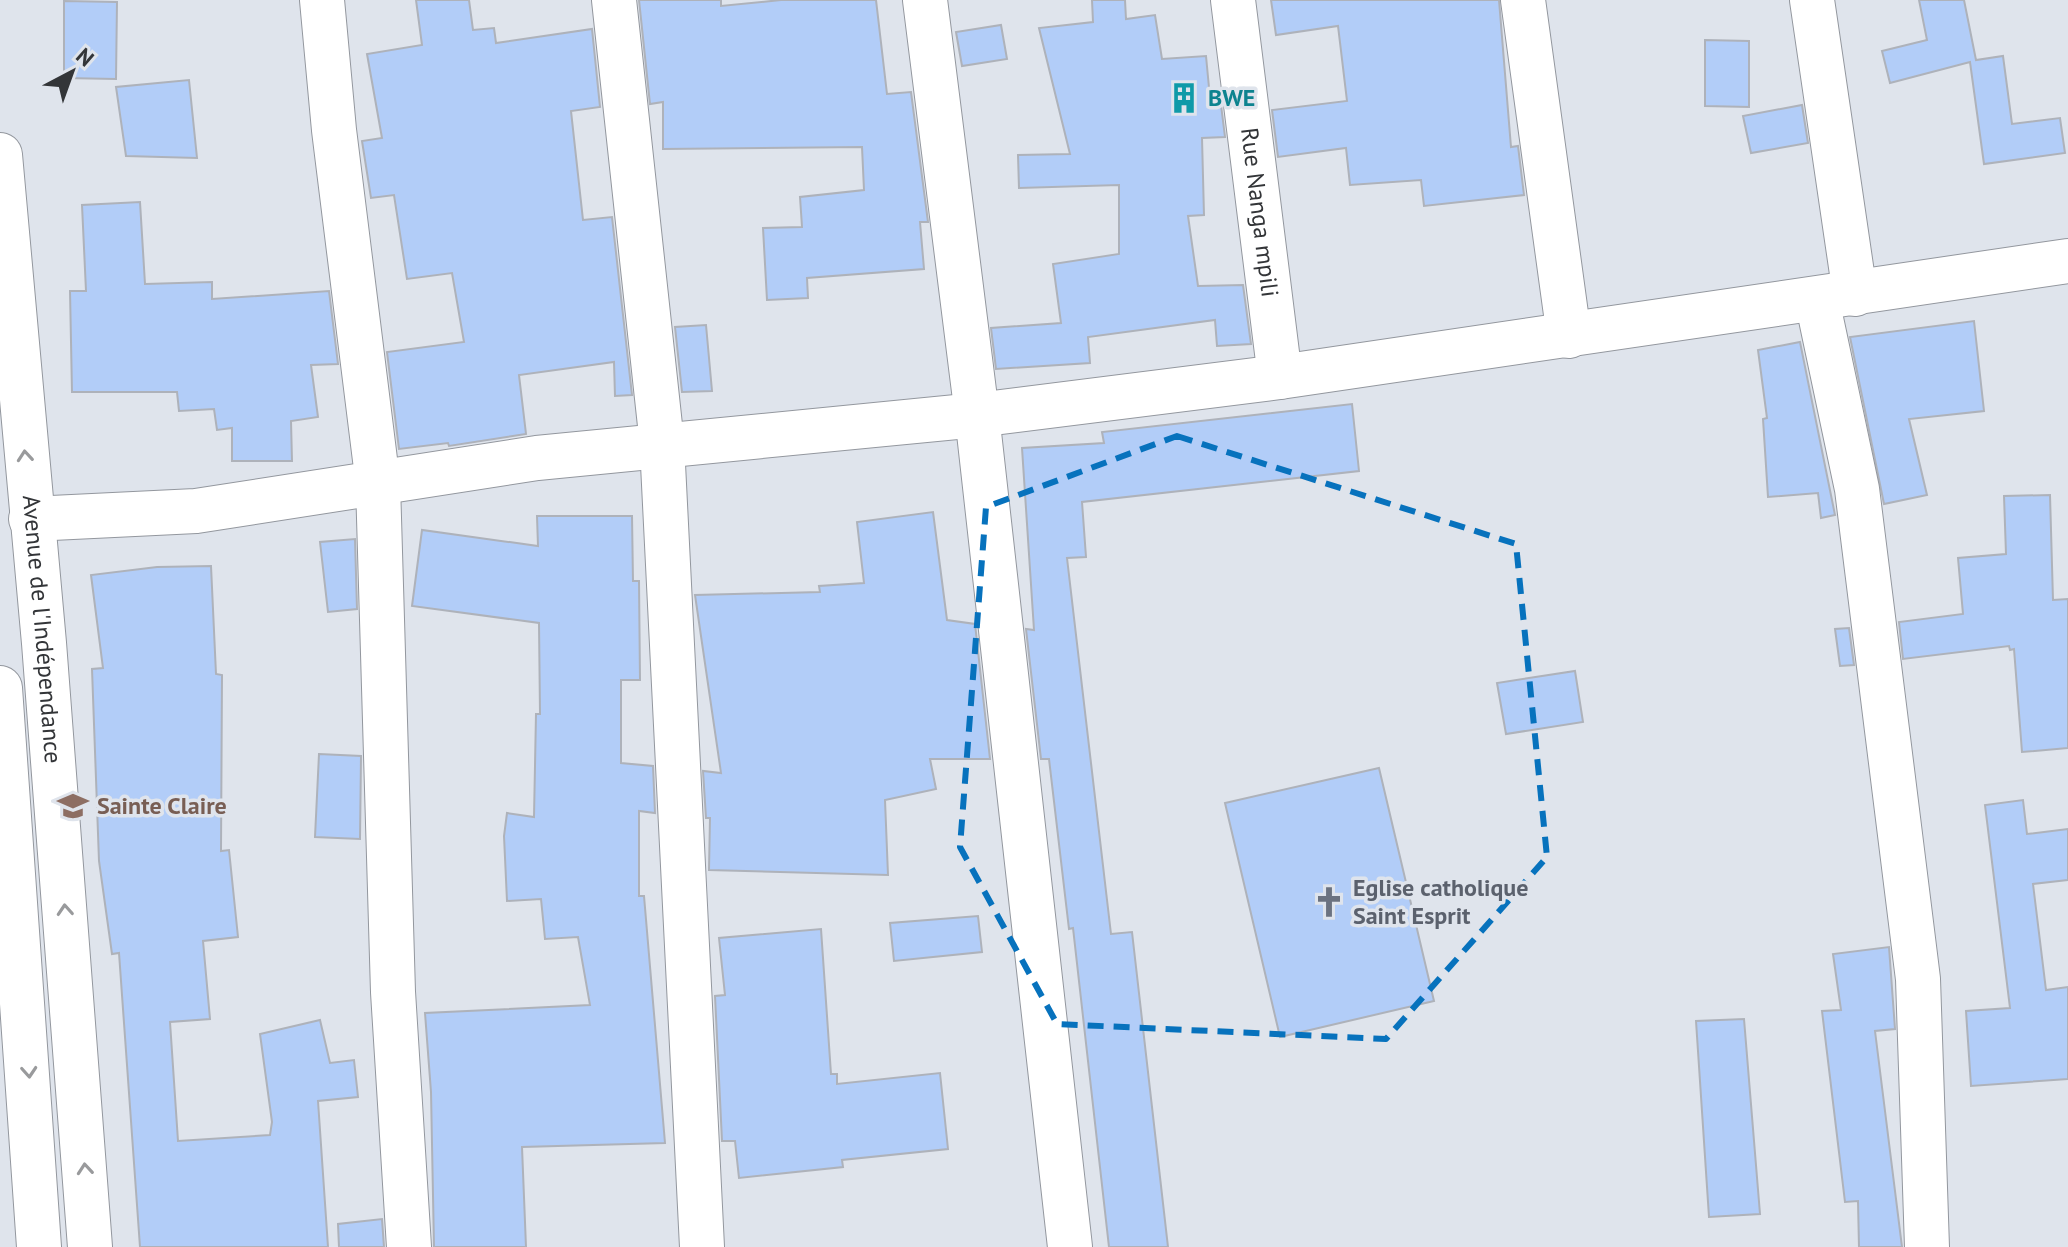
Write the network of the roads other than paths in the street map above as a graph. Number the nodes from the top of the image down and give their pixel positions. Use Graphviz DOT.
graph roads {
  1 [pos="322,0"];
  2 [pos="614,0"];
  3 [pos="925,0"];
  4 [pos="1233,0"];
  5 [pos="1523,0"];
  6 [pos="1812,0"];
  7 [pos="0,155"];
  8 [pos="2068,261"];
  9 [pos="1836,297"];
  10 [pos="1569,336"];
  11 [pos="1280,377"];
  12 [pos="977,415"];
  13 [pos="662,444"];
  14 [pos="378,484"];
  15 [pos="31,519"];
  16 [pos="0,688"];
  17 [pos="12,1006"];
  18 [pos="39,1247"];
  19 [pos="90,1247"];
  20 [pos="409,1247"];
  21 [pos="702,1247"];
  22 [pos="1070,1247"];
  23 [pos="1927,1247"];
  1 -- 14 [label="street"];
  2 -- 13 [label="street"];
  3 -- 12 [label="street"];
  4 -- 11 [label="street, Rue Nanga mpili"];
  5 -- 10 [label="street"];
  6 -- 9 [label="street"];
  15 -- 7 [label="street, Avenue de l'Indépendance, one-way"];
  8 -- 9 [label="street"];
  9 -- 10 [label="street"];
  9 -- 23 [label="street"];
  10 -- 11 [label="street"];
  11 -- 12 [label="street"];
  12 -- 13 [label="street"];
  12 -- 22 [label="street"];
  13 -- 14 [label="street"];
  13 -- 21 [label="street"];
  14 -- 15 [label="street"];
  14 -- 20 [label="street"];
  19 -- 15 [label="street, Avenue de l'Indépendance, one-way"];
  16 -- 17 [label="street, Avenue de l'Indépendance"];
  17 -- 18 [label="street, Avenue de l'Indépendance, one-way"];
}
